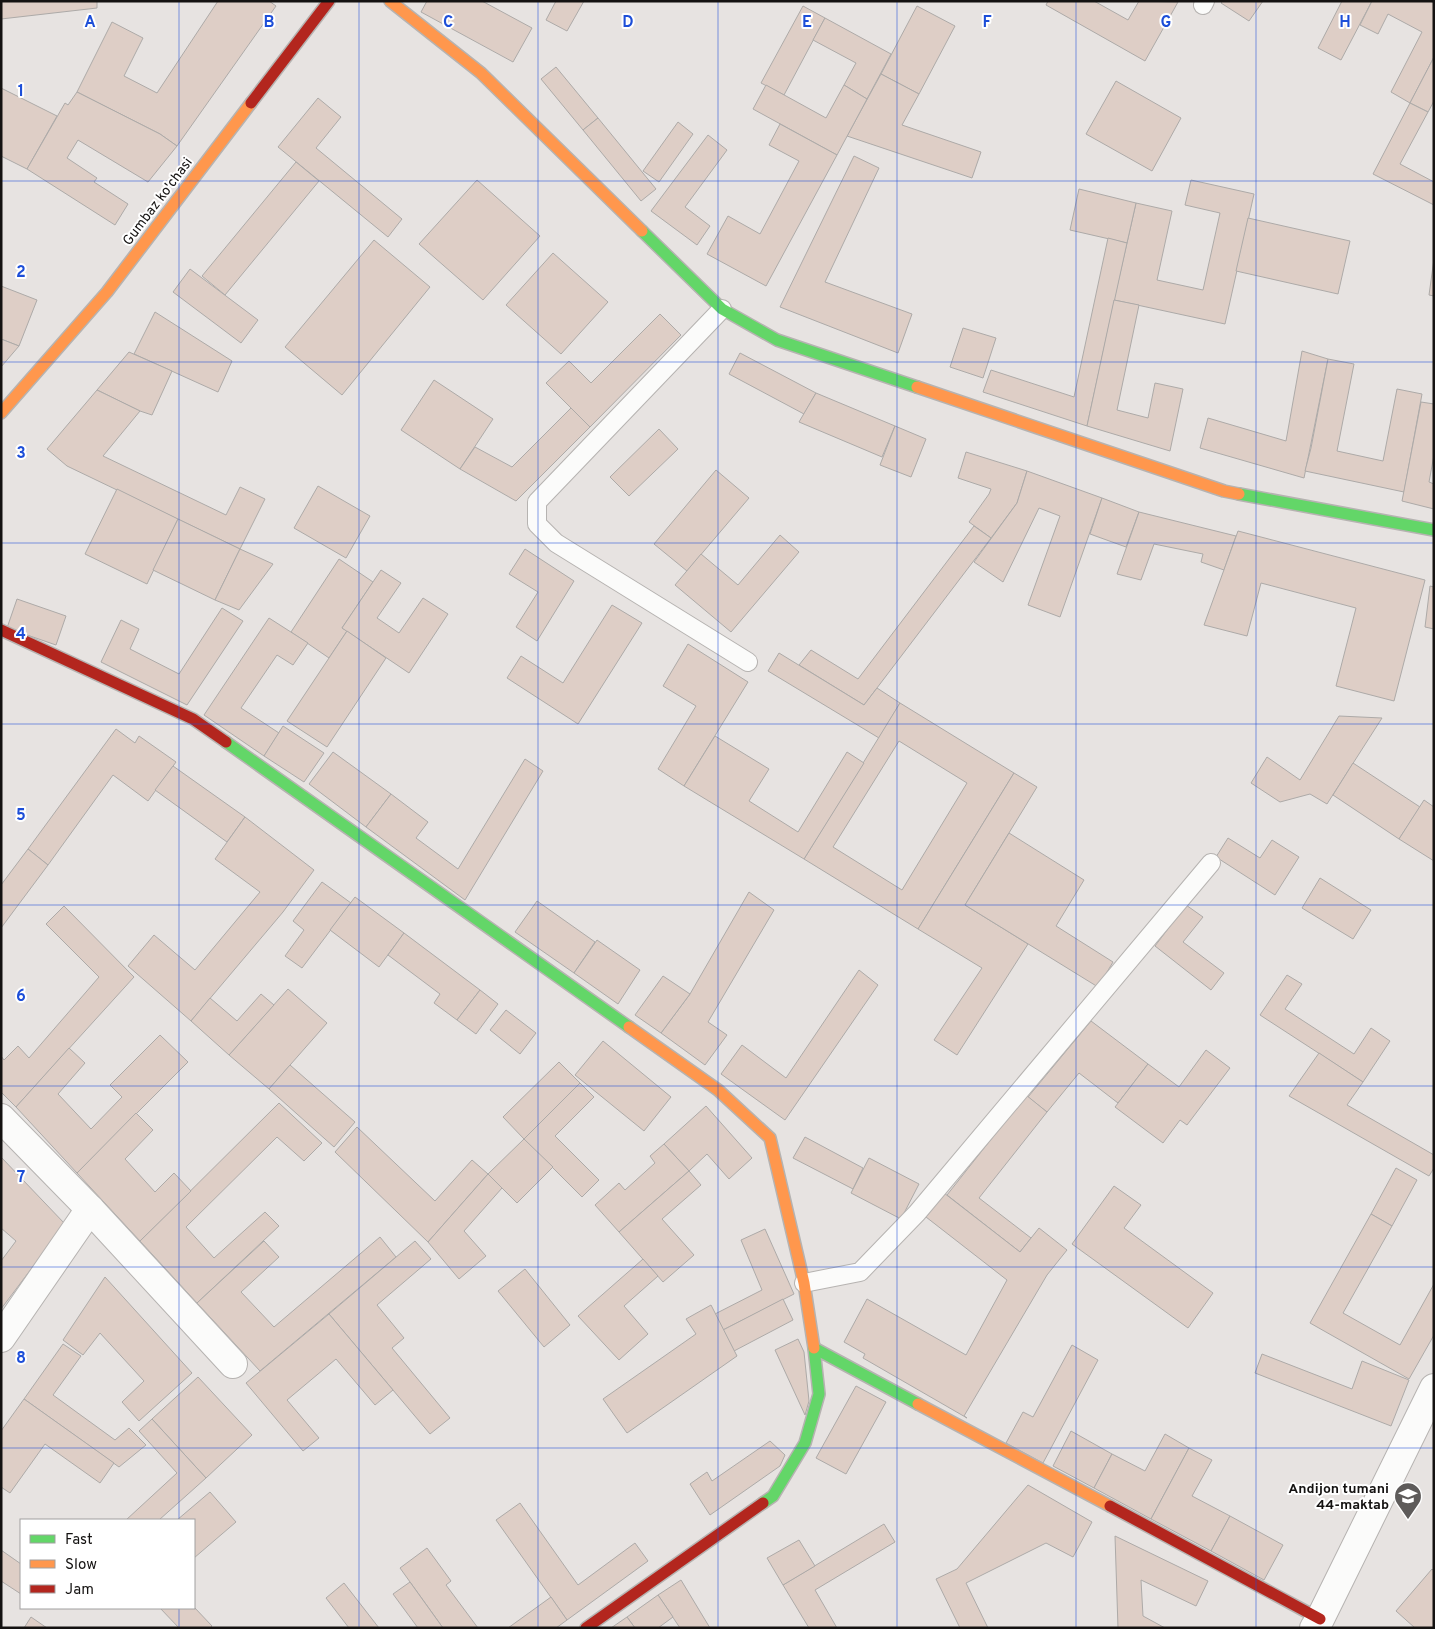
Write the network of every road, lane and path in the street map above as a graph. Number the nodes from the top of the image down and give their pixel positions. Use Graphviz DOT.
graph roads {
  1 [pos="329,1"];
  2 [pos="390,1"];
  3 [pos="722,308"];
  4 [pos="1,413"];
  5 [pos="1434,530"];
  6 [pos="1,630"];
  7 [pos="748,662"];
  8 [pos="1211,863"];
  9 [pos="1,1118"];
  10 [pos="90,1209"];
  11 [pos="804,1283"];
  12 [pos="1,1338"];
  13 [pos="814,1348"];
  14 [pos="233,1364"];
  15 [pos="1434,1388"];
  16 [pos="1322,1625"];
  17 [pos="586,1628"];
  1 -- 4 [label="street, Gumbaz ko'chasi"];
  2 -- 3 [label="street"];
  3 -- 5 [label="street"];
  3 -- 7 [label="lane"];
  6 -- 11 [label="street"];
  8 -- 11 [label="lane"];
  9 -- 10 [label="street"];
  10 -- 12 [label="street"];
  10 -- 14 [label="street"];
  11 -- 13 [label="street"];
  13 -- 16 [label="street"];
  13 -- 17 [label="street"];
  15 -- 16 [label="street"];
}
